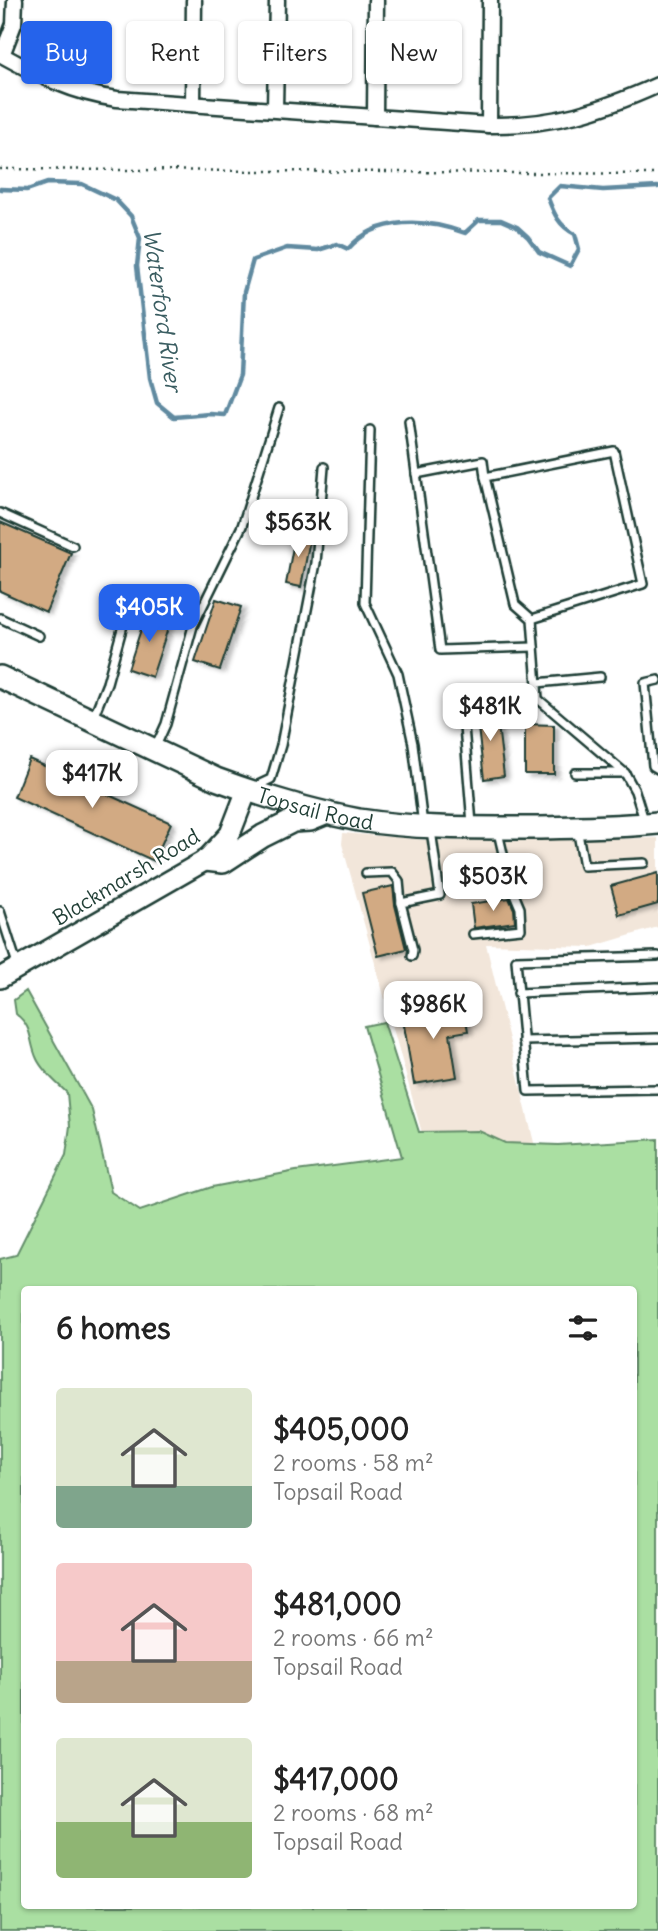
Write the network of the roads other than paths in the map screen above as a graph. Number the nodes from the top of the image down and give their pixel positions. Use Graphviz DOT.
graph roads {
  1 [pos="15,0"];
  2 [pos="194,0"];
  3 [pos="277,0"];
  4 [pos="376,0"];
  5 [pos="490,0"];
  6 [pos="1,54"];
  7 [pos="658,85"];
  8 [pos="193,104"];
  9 [pos="275,109"];
  10 [pos="375,117"];
  11 [pos="489,125"];
  12 [pos="279,408"];
  13 [pos="409,421"];
  14 [pos="370,430"];
  15 [pos="324,467"];
  16 [pos="416,474"];
  17 [pos="485,477"];
  18 [pos="0,513"];
  19 [pos="73,545"];
  20 [pos="127,611"];
  21 [pos="0,618"];
  22 [pos="532,618"];
  23 [pos="39,636"];
  24 [pos="534,647"];
  25 [pos="0,677"];
  26 [pos="600,677"];
  27 [pos="658,680"];
  28 [pos="537,683"];
  29 [pos="462,702"];
  30 [pos="92,721"];
  31 [pos="155,750"];
  32 [pos="658,769"];
  33 [pos="575,773"];
  34 [pos="625,773"];
  35 [pos="247,790"];
  36 [pos="327,813"];
  37 [pos="651,823"];
  38 [pos="427,826"];
  39 [pos="577,827"];
  40 [pos="472,828"];
  41 [pos="497,828"];
  42 [pos="206,860"];
  43 [pos="644,863"];
  44 [pos="366,873"];
  45 [pos="510,884"];
  46 [pos="486,887"];
  47 [pos="401,903"];
  48 [pos="0,911"];
  49 [pos="473,934"];
  50 [pos="412,956"];
  51 [pos="658,956"];
  52 [pos="18,967"];
  53 [pos="0,978"];
  54 [pos="658,988"];
  55 [pos="518,993"];
  56 [pos="658,1038"];
  57 [pos="523,1041"];
  58 [pos="658,1089"];
  1 -- 6 [label="street"];
  2 -- 8 [label="street"];
  3 -- 9 [label="street"];
  4 -- 10 [label="street"];
  5 -- 11 [label="street"];
  6 -- 8 [label="street"];
  7 -- 11 [label="street"];
  8 -- 9 [label="street"];
  9 -- 10 [label="street"];
  10 -- 11 [label="street"];
  12 -- 31 [label="lane"];
  13 -- 16 [label="lane"];
  14 -- 38 [label="lane"];
  15 -- 35 [label="lane"];
  16 -- 17 [label="lane"];
  16 -- 24 [label="lane"];
  17 -- 22 [label="lane"];
  17 -- 22 [label="lane"];
  18 -- 19 [label="lane"];
  20 -- 30 [label="lane"];
  21 -- 23 [label="lane"];
  22 -- 24 [label="lane"];
  24 -- 28 [label="lane"];
  25 -- 30 [label="main road, Topsail Road"];
  26 -- 28 [label="lane"];
  27 -- 32 [label="lane"];
  28 -- 34 [label="lane"];
  29 -- 40 [label="lane"];
  30 -- 31 [label="main road, Topsail Road"];
  31 -- 35 [label="main road, Topsail Road"];
  33 -- 34 [label="lane"];
  34 -- 37 [label="lane"];
  35 -- 36 [label="main road, Topsail Road"];
  35 -- 42 [label="main road, Blackmarsh Road"];
  36 -- 38 [label="main road, Topsail Road"];
  36 -- 42 [label="main road"];
  37 -- 39 [label="main road, Topsail Road"];
  38 -- 40 [label="main road, Topsail Road"];
  38 -- 47 [label="lane"];
  39 -- 41 [label="main road, Topsail Road"];
  39 -- 43 [label="lane"];
  40 -- 41 [label="main road, Topsail Road"];
  41 -- 45 [label="lane"];
  42 -- 52 [label="main road, Blackmarsh Road"];
  44 -- 47 [label="lane"];
  45 -- 46 [label="lane"];
  45 -- 49 [label="lane"];
  47 -- 50 [label="lane"];
  48 -- 52 [label="lane"];
  51 -- 55 [label="lane"];
  52 -- 53 [label="main road, Blackmarsh Road"];
  54 -- 55 [label="lane"];
  55 -- 57 [label="lane"];
  56 -- 57 [label="lane"];
  57 -- 58 [label="lane"];
}
